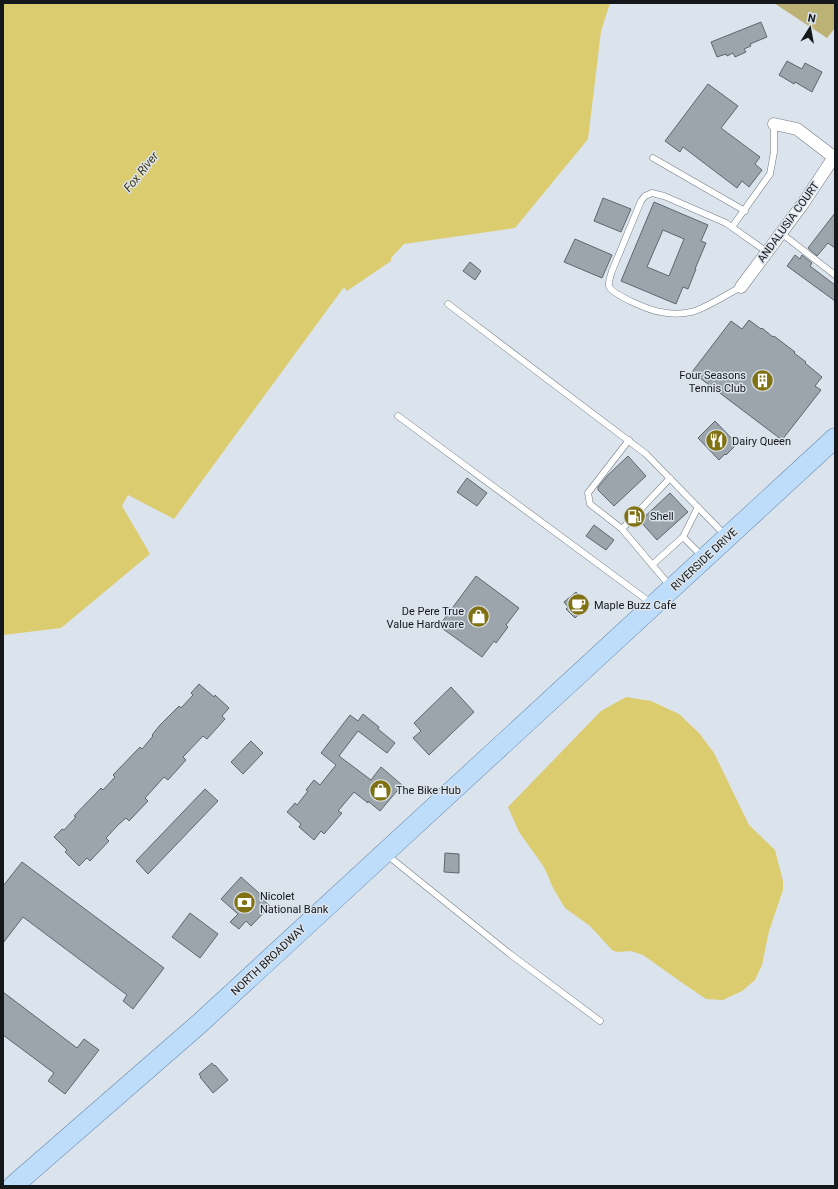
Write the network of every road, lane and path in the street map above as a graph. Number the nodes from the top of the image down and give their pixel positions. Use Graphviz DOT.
graph roads {
  1 [pos="774,124"];
  2 [pos="834,157"];
  3 [pos="653,158"];
  4 [pos="745,210"];
  5 [pos="732,227"];
  6 [pos="781,233"];
  7 [pos="767,252"];
  8 [pos="835,275"];
  9 [pos="741,287"];
  10 [pos="448,304"];
  11 [pos="398,416"];
  12 [pos="835,438"];
  13 [pos="629,440"];
  14 [pos="670,478"];
  15 [pos="698,507"];
  16 [pos="622,529"];
  17 [pos="683,536"];
  18 [pos="727,538"];
  19 [pos="704,559"];
  20 [pos="652,565"];
  21 [pos="672,589"];
  22 [pos="654,605"];
  23 [pos="519,728"];
  24 [pos="384,853"];
  25 [pos="600,1021"];
  26 [pos="13,1186"];
  1 -- 2 [label="street"];
  1 -- 4 [label="lane"];
  2 -- 6 [label="street, ANDALUSIA COURT"];
  3 -- 4 [label="lane"];
  4 -- 5 [label="lane"];
  5 -- 7 [label="lane"];
  5 -- 9 [label="lane"];
  6 -- 7 [label="street, ANDALUSIA COURT"];
  6 -- 8 [label="lane"];
  7 -- 9 [label="street, ANDALUSIA COURT"];
  10 -- 13 [label="lane"];
  11 -- 22 [label="lane"];
  12 -- 18 [label="main road, RIVERSIDE DRIVE"];
  13 -- 14 [label="lane"];
  13 -- 16 [label="lane"];
  14 -- 15 [label="lane"];
  14 -- 16 [label="lane"];
  15 -- 17 [label="lane"];
  15 -- 18 [label="lane"];
  16 -- 20 [label="lane"];
  17 -- 19 [label="lane"];
  17 -- 20 [label="lane"];
  18 -- 19 [label="main road, RIVERSIDE DRIVE"];
  19 -- 21 [label="main road, RIVERSIDE DRIVE"];
  20 -- 21 [label="lane"];
  21 -- 22 [label="main road, RIVERSIDE DRIVE"];
  22 -- 23 [label="main road, RIVERSIDE DRIVE"];
  23 -- 24 [label="main road, NORTH BROADWAY"];
  24 -- 25 [label="lane"];
  24 -- 26 [label="main road, NORTH BROADWAY"];
}
